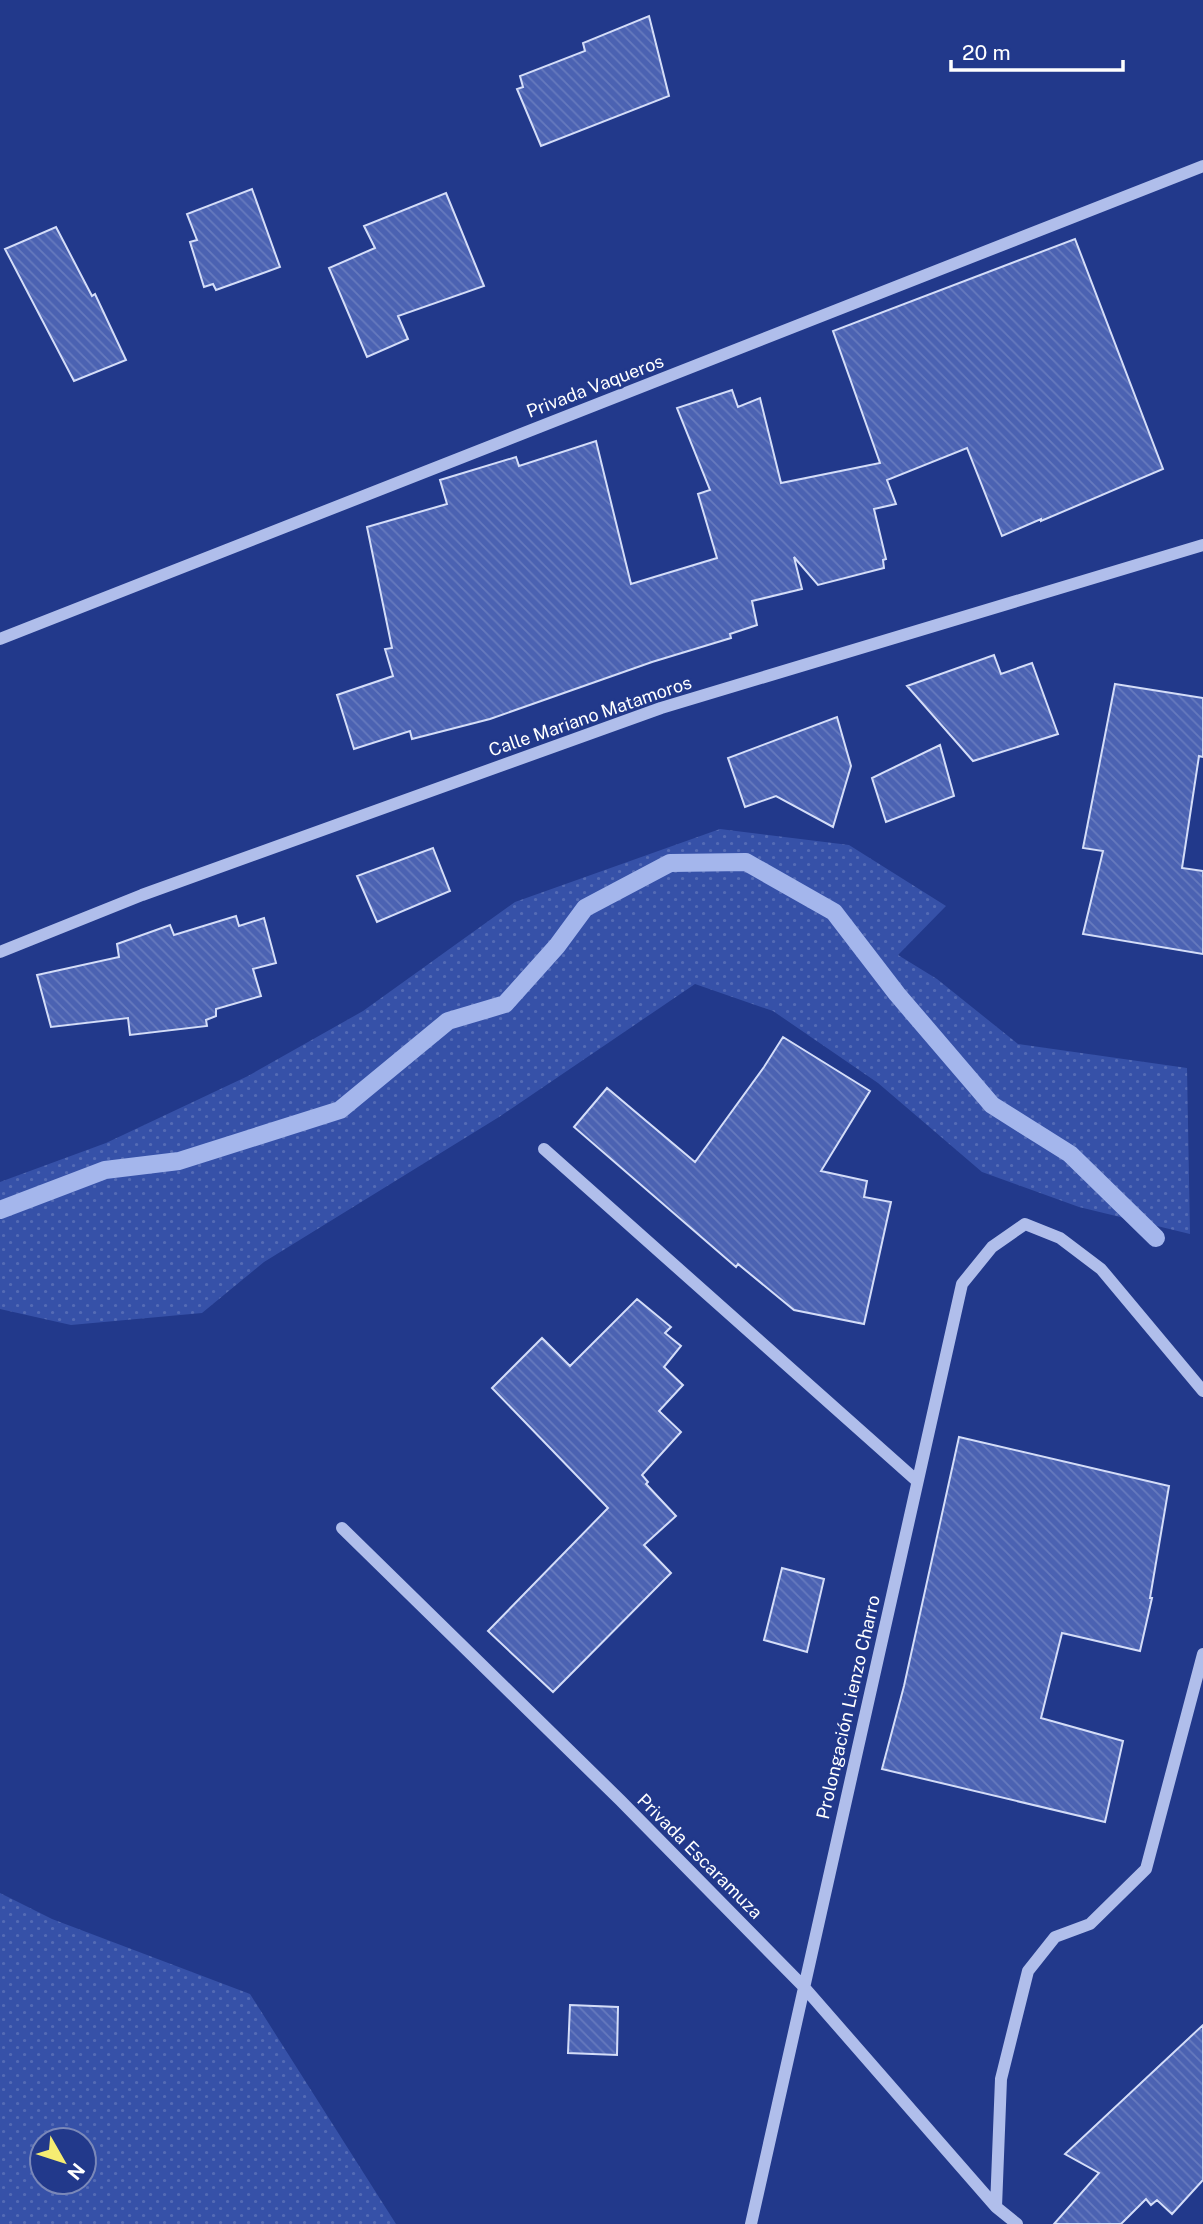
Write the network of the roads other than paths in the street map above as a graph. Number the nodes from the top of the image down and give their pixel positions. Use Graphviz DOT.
graph roads {
  1 [pos="1203,166"];
  2 [pos="1203,545"];
  3 [pos="0,639"];
  4 [pos="0,953"];
  5 [pos="544,1149"];
  6 [pos="1203,1391"];
  7 [pos="917,1481"];
  8 [pos="342,1528"];
  9 [pos="1203,1654"];
  10 [pos="803,1986"];
  11 [pos="996,2207"];
  12 [pos="751,2224"];
  13 [pos="1017,2224"];
  1 -- 3 [label="street, Privada Vaqueros"];
  2 -- 4 [label="street, Calle Mariano Matamoros"];
  5 -- 7 [label="street"];
  6 -- 7 [label="street, Prolongación Lienzo Charro"];
  7 -- 10 [label="street, Prolongación Lienzo Charro"];
  8 -- 10 [label="street, Privada Escaramuza"];
  9 -- 11 [label="street"];
  10 -- 11 [label="street, Privada Escaramuza"];
  10 -- 12 [label="street, Prolongación Lienzo Charro"];
  11 -- 13 [label="street, Privada Escaramuza"];
}
